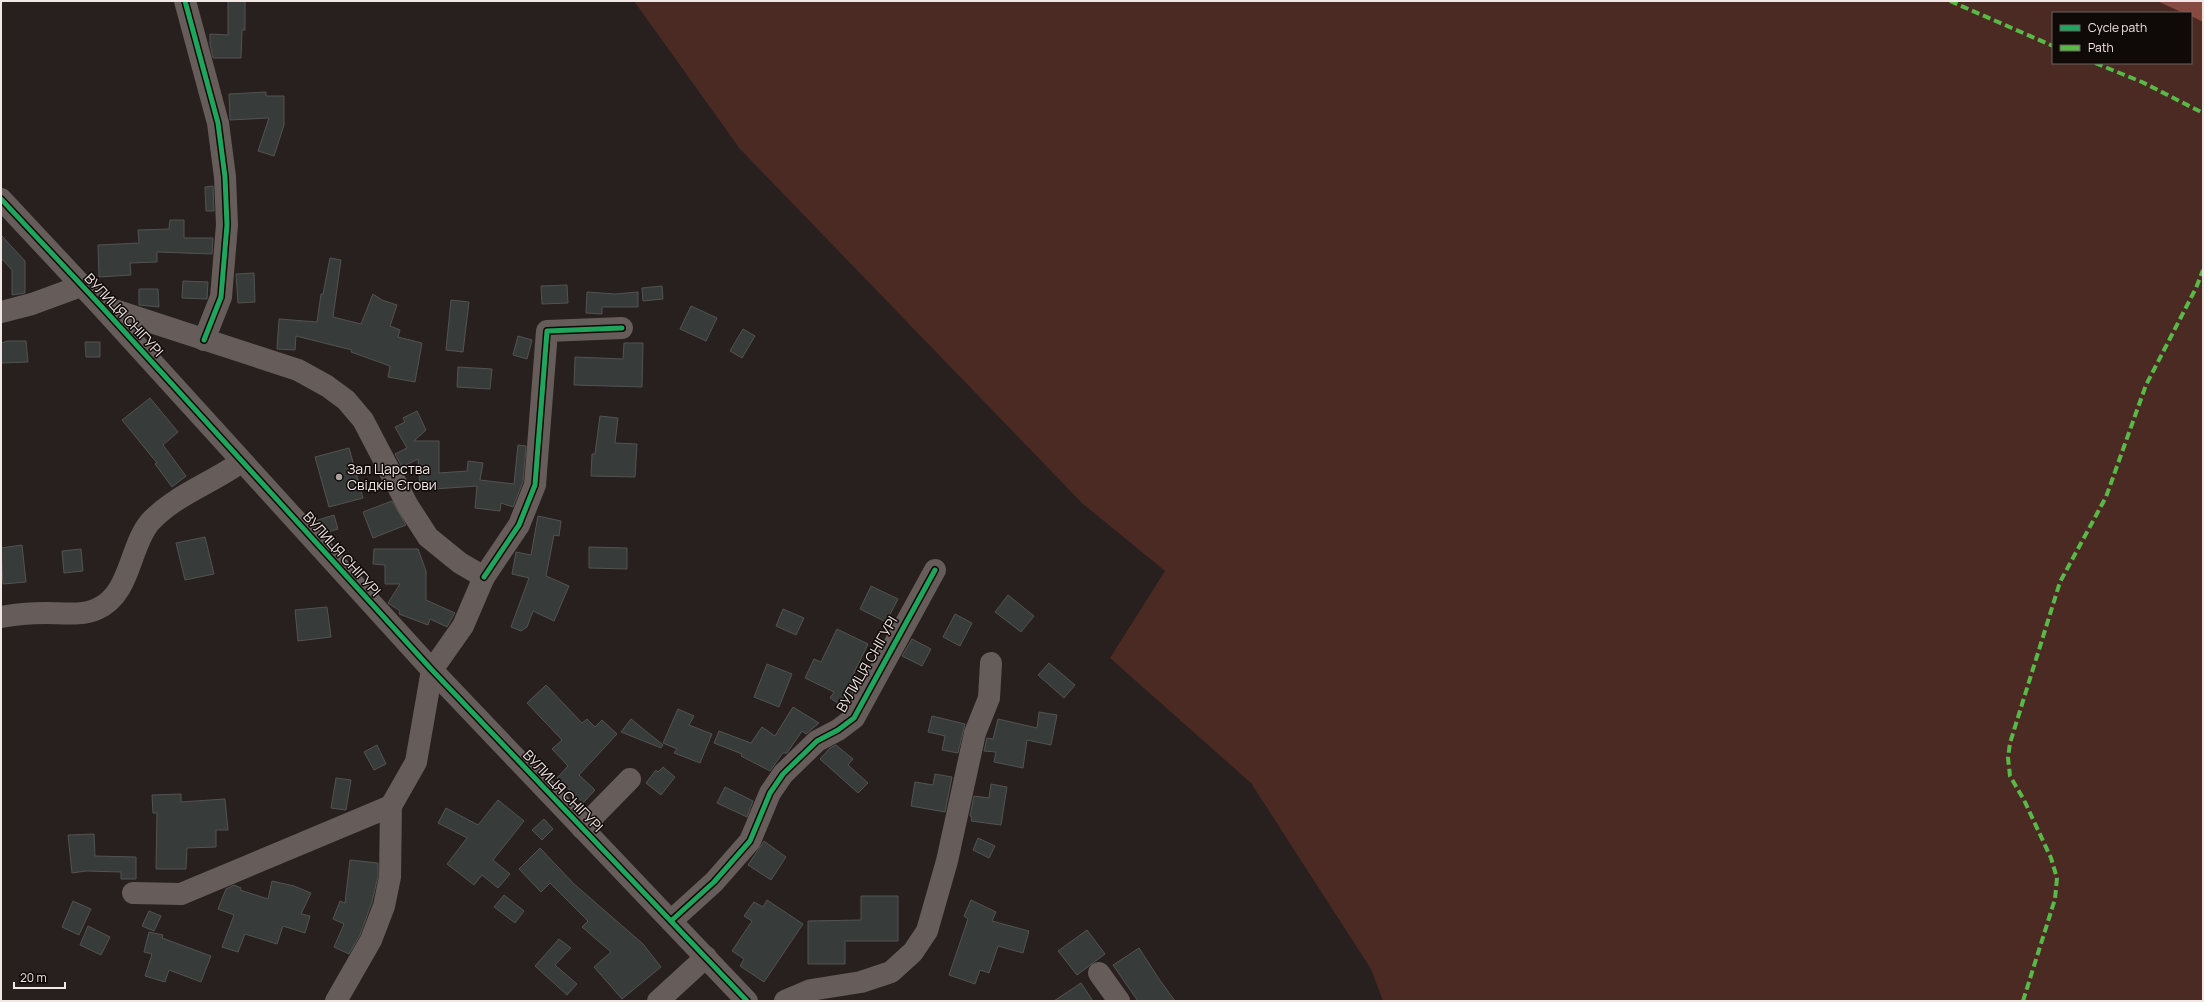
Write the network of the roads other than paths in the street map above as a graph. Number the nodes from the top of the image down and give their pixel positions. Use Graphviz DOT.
graph roads {
  1 [pos="185,1"];
  2 [pos="1,199"];
  3 [pos="81,286"];
  4 [pos="101,306"];
  5 [pos="1,312"];
  6 [pos="622,328"];
  7 [pos="204,340"];
  8 [pos="241,462"];
  9 [pos="935,570"];
  10 [pos="484,577"];
  11 [pos="1,617"];
  12 [pos="990,663"];
  13 [pos="432,670"];
  14 [pos="630,779"];
  15 [pos="391,806"];
  16 [pos="582,828"];
  17 [pos="133,893"];
  18 [pos="671,921"];
  19 [pos="706,957"];
  20 [pos="1099,973"];
  21 [pos="337,999"];
  22 [pos="658,1001"];
  23 [pos="747,1001"];
  24 [pos="785,1001"];
  25 [pos="1119,1001"];
  1 -- 7 [label="street"];
  2 -- 3 [label="street, ВУЛИЦЯ СНІГУРІ"];
  3 -- 4 [label="street, ВУЛИЦЯ СНІГУРІ"];
  3 -- 5 [label="street, ВУЛИЦЯ СНІГУРІ"];
  4 -- 7 [label="street, ВУЛИЦЯ СНІГУРІ"];
  4 -- 8 [label="street, ВУЛИЦЯ СНІГУРІ"];
  6 -- 10 [label="street"];
  7 -- 10 [label="street, ВУЛИЦЯ СНІГУРІ"];
  8 -- 11 [label="street"];
  8 -- 13 [label="street, ВУЛИЦЯ СНІГУРІ"];
  9 -- 18 [label="street, ВУЛИЦЯ СНІГУРІ"];
  10 -- 13 [label="street"];
  12 -- 24 [label="street"];
  13 -- 15 [label="street"];
  13 -- 16 [label="street, ВУЛИЦЯ СНІГУРІ"];
  14 -- 16 [label="street"];
  15 -- 17 [label="street"];
  15 -- 21 [label="street"];
  16 -- 18 [label="street, ВУЛИЦЯ СНІГУРІ"];
  18 -- 19 [label="street, ВУЛИЦЯ СНІГУРІ"];
  19 -- 22 [label="street"];
  19 -- 23 [label="street, ВУЛИЦЯ СНІГУРІ"];
  20 -- 25 [label="street"];
}
